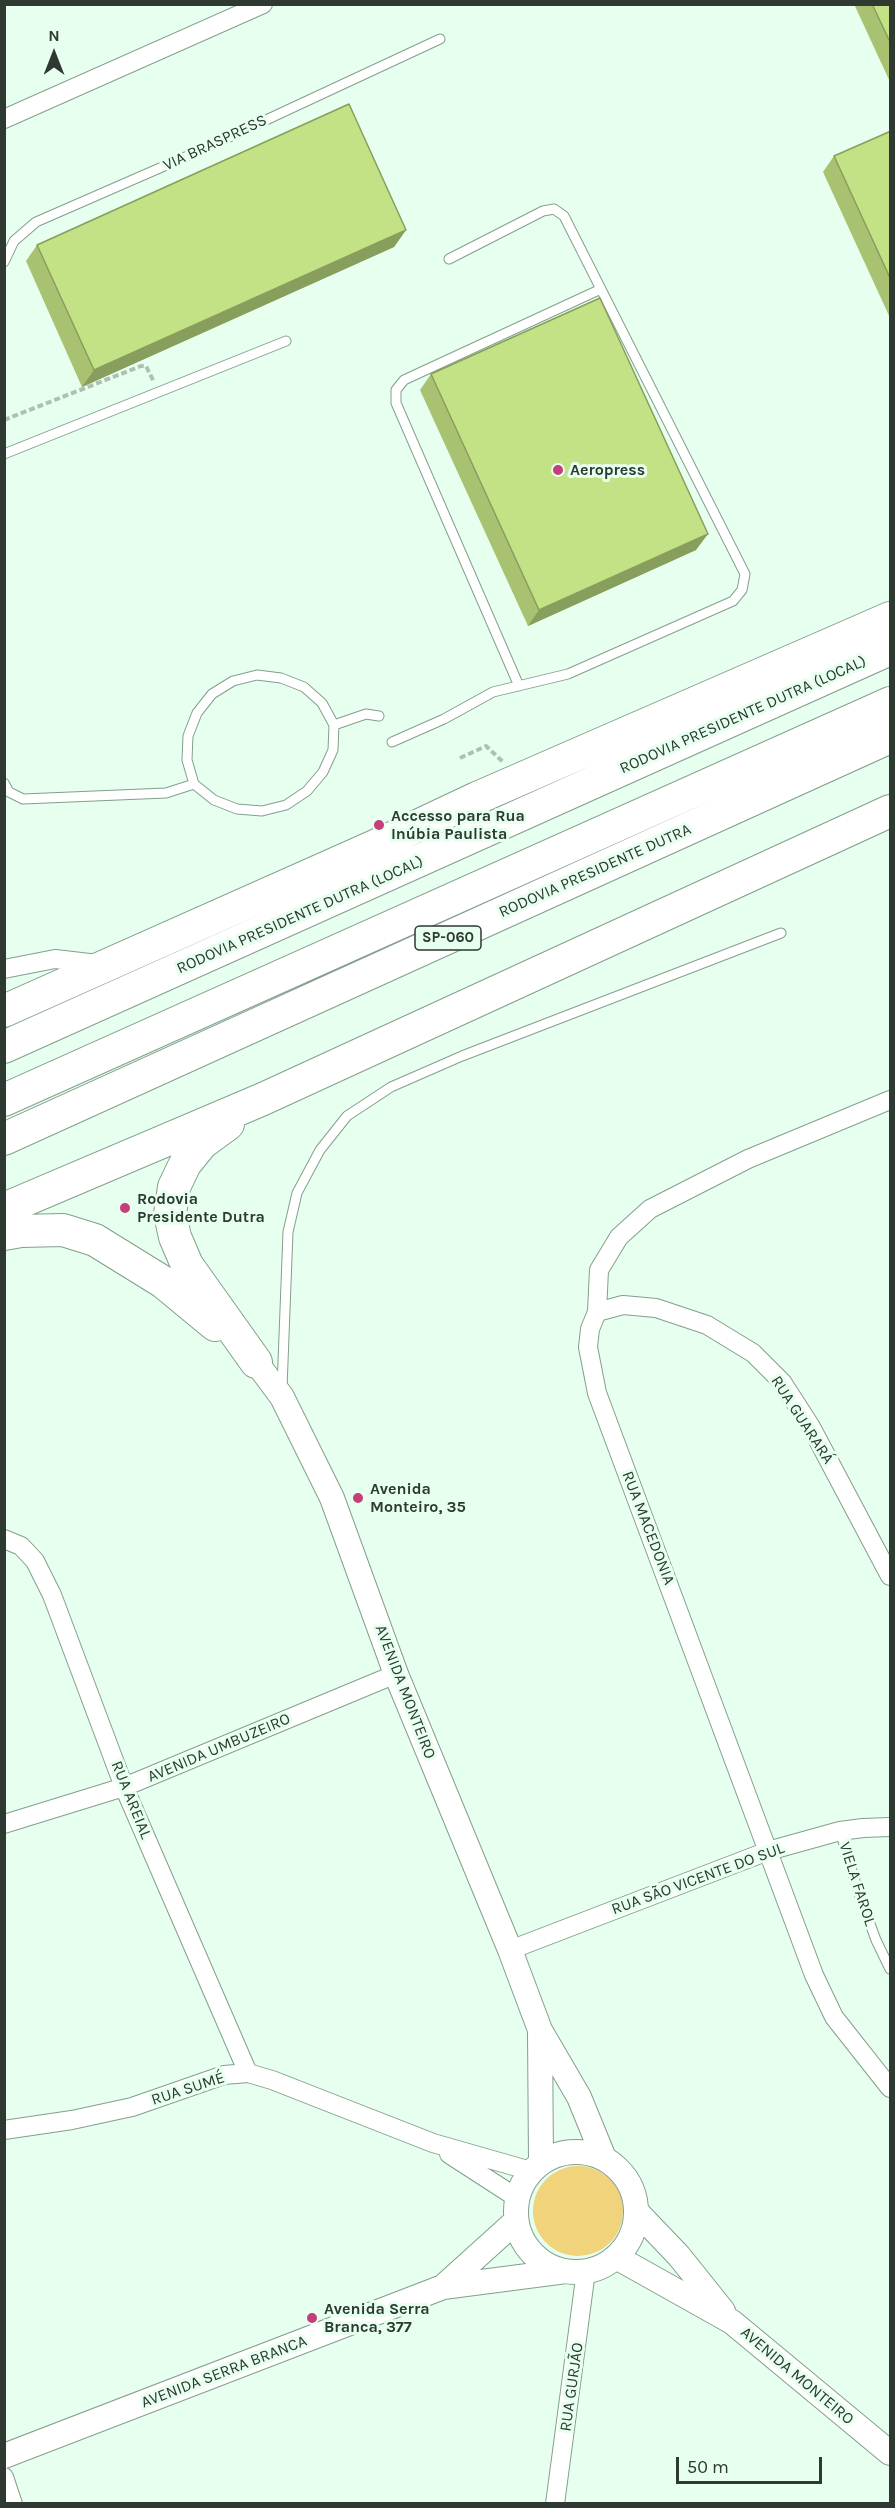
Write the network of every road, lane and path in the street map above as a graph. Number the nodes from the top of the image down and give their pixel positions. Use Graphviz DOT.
graph roads {
  1 [pos="262,5"];
  2 [pos="440,39"];
  3 [pos="4,118"];
  4 [pos="449,259"];
  5 [pos="4,262"];
  6 [pos="601,289"];
  7 [pos="286,341"];
  8 [pos="158,392"];
  9 [pos="4,420"];
  10 [pos="4,454"];
  11 [pos="891,618"];
  12 [pos="891,649"];
  13 [pos="519,686"];
  14 [pos="891,703"];
  15 [pos="379,716"];
  16 [pos="334,725"];
  17 [pos="891,737"];
  18 [pos="392,742"];
  19 [pos="4,783"];
  20 [pos="194,784"];
  21 [pos="891,811"];
  22 [pos="781,933"];
  23 [pos="106,965"];
  24 [pos="4,969"];
  25 [pos="4,1011"];
  26 [pos="4,1047"];
  27 [pos="263,1099"];
  28 [pos="4,1100"];
  29 [pos="891,1100"];
  30 [pos="4,1139"];
  31 [pos="4,1209"];
  32 [pos="4,1234"];
  33 [pos="597,1312"];
  34 [pos="256,1362"];
  35 [pos="282,1397"];
  36 [pos="6,1543"];
  37 [pos="891,1576"];
  38 [pos="396,1674"];
  39 [pos="124,1787"];
  40 [pos="4,1824"];
  41 [pos="891,1827"];
  42 [pos="840,1831"];
  43 [pos="768,1851"];
  44 [pos="510,1950"];
  45 [pos="891,1969"];
  46 [pos="540,2030"];
  47 [pos="248,2073"];
  48 [pos="891,2088"];
  49 [pos="4,2130"];
  50 [pos="433,2143"];
  51 [pos="604,2158"];
  52 [pos="536,2167"];
  53 [pos="517,2210"];
  54 [pos="637,2212"];
  55 [pos="616,2257"];
  56 [pos="576,2271"];
  57 [pos="443,2287"];
  58 [pos="732,2322"];
  59 [pos="891,2453"];
  60 [pos="4,2456"];
  61 [pos="4,2476"];
  62 [pos="13,2504"];
  63 [pos="555,2504"];
  1 -- 3 [label="street"];
  2 -- 5 [label="lane, VIA BRASPRESS"];
  4 -- 6 [label="lane"];
  6 -- 13 [label="lane"];
  6 -- 13 [label="lane"];
  7 -- 8 [label="lane"];
  8 -- 9 [label="path"];
  8 -- 10 [label="lane"];
  11 -- 23 [label="highway"];
  12 -- 26 [label="highway, RODOVIA PRESIDENTE DUTRA (LOCAL)"];
  13 -- 18 [label="lane"];
  14 -- 28 [label="highway, RODOVIA PRESIDENTE DUTRA / SP-060"];
  15 -- 16 [label="lane"];
  16 -- 20 [label="lane"];
  16 -- 20 [label="lane"];
  17 -- 30 [label="highway, RODOVIA PRESIDENTE DUTRA / SP-060"];
  19 -- 20 [label="lane"];
  21 -- 27 [label="highway"];
  22 -- 35 [label="lane"];
  23 -- 24 [label="street"];
  23 -- 25 [label="highway"];
  27 -- 31 [label="highway"];
  27 -- 34 [label="highway"];
  29 -- 33 [label="street, RUA MACEDONIA"];
  32 -- 34 [label="highway"];
  33 -- 37 [label="street, RUA GUARARÁ"];
  33 -- 43 [label="street, RUA MACEDONIA"];
  34 -- 35 [label="street, AVENIDA MONTEIRO"];
  35 -- 38 [label="street, AVENIDA MONTEIRO"];
  36 -- 39 [label="street, RUA AREIAL"];
  38 -- 39 [label="street, AVENIDA UMBUZEIRO"];
  38 -- 44 [label="street, AVENIDA MONTEIRO"];
  39 -- 40 [label="street, AVENIDA UMBUZEIRO"];
  39 -- 47 [label="street, RUA AREIAL"];
  41 -- 42 [label="street, RUA SÃO VICENTE DO SUL"];
  42 -- 43 [label="street, RUA SÃO VICENTE DO SUL"];
  42 -- 45 [label="lane, VIELA FAROL"];
  43 -- 44 [label="street, RUA SÃO VICENTE DO SUL"];
  43 -- 48 [label="street, RUA MACEDONIA"];
  44 -- 46 [label="street, AVENIDA MONTEIRO"];
  46 -- 51 [label="street, AVENIDA MONTEIRO"];
  46 -- 52 [label="street, AVENIDA MONTEIRO"];
  47 -- 49 [label="street, RUA SUMÉ"];
  47 -- 50 [label="street, RUA SUMÉ"];
  50 -- 52 [label="street, RUA SUMÉ"];
  50 -- 53 [label="street, RUA SUMÉ"];
  51 -- 52 [label="street"];
  51 -- 54 [label="street"];
  52 -- 53 [label="street"];
  53 -- 56 [label="street"];
  53 -- 57 [label="street, AVENIDA SERRA BRANCA"];
  54 -- 55 [label="street"];
  54 -- 58 [label="street, AVENIDA MONTEIRO"];
  55 -- 56 [label="street"];
  55 -- 58 [label="street, AVENIDA MONTEIRO"];
  56 -- 57 [label="street, AVENIDA SERRA BRANCA"];
  56 -- 63 [label="street, RUA GURJÃO"];
  57 -- 60 [label="street, AVENIDA SERRA BRANCA"];
  58 -- 59 [label="street, AVENIDA MONTEIRO"];
  61 -- 62 [label="street"];
}
